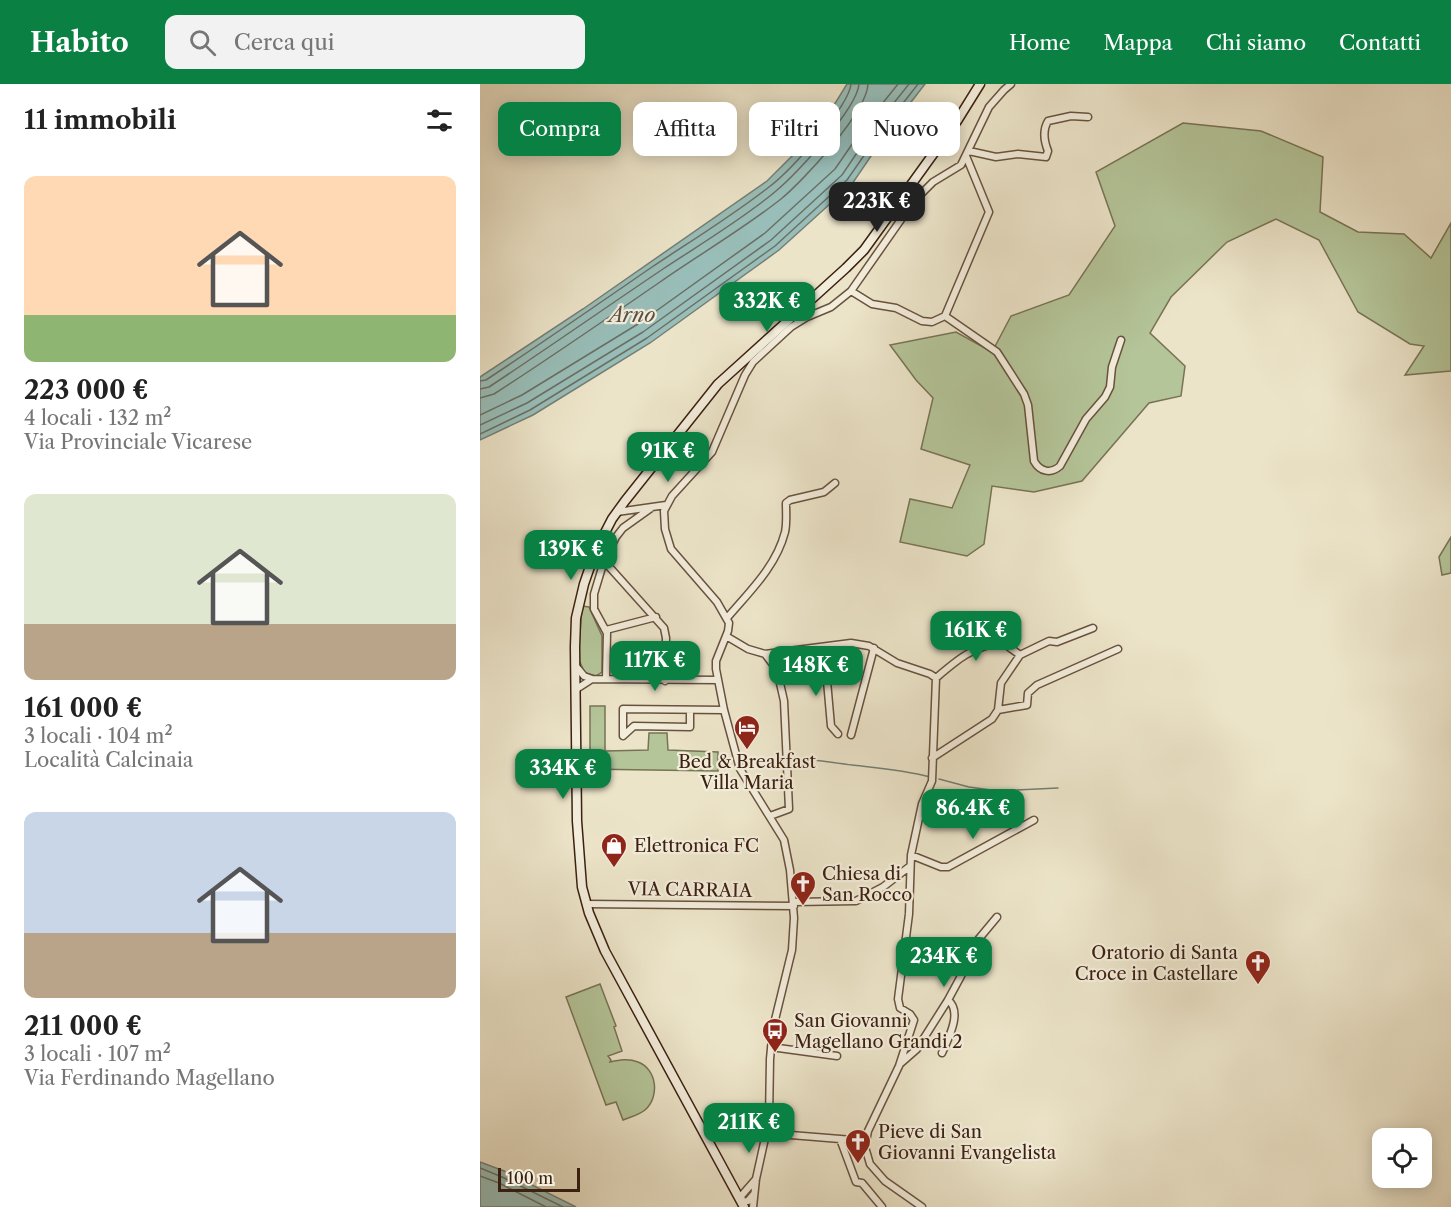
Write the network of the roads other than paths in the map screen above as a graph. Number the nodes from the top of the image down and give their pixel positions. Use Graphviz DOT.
graph roads {
  1 [pos="980,84"];
  2 [pos="1011,84"];
  3 [pos="1088,117"];
  4 [pos="967,153"];
  5 [pos="850,291"];
  6 [pos="945,316"];
  7 [pos="1121,340"];
  8 [pos="835,483"];
  9 [pos="666,505"];
  10 [pos="651,508"];
  11 [pos="617,512"];
  12 [pos="604,561"];
  13 [pos="656,616"];
  14 [pos="727,618"];
  15 [pos="1093,627"];
  16 [pos="606,630"];
  17 [pos="726,636"];
  18 [pos="824,647"];
  19 [pos="874,648"];
  20 [pos="1118,649"];
  21 [pos="765,654"];
  22 [pos="1020,655"];
  23 [pos="575,665"];
  24 [pos="936,678"];
  25 [pos="592,679"];
  26 [pos="606,679"];
  27 [pos="718,680"];
  28 [pos="665,681"];
  29 [pos="575,690"];
  30 [pos="690,710"];
  31 [pos="724,710"];
  32 [pos="998,710"];
  33 [pos="838,734"];
  34 [pos="851,735"];
  35 [pos="932,758"];
  36 [pos="770,816"];
  37 [pos="1034,820"];
  38 [pos="911,855"];
  39 [pos="909,867"];
  40 [pos="586,904"];
  41 [pos="794,904"];
  42 [pos="997,917"];
  43 [pos="948,1000"];
  44 [pos="771,1047"];
  45 [pos="942,1053"];
  46 [pos="837,1056"];
  47 [pos="899,1066"];
  48 [pos="766,1133"];
  49 [pos="840,1139"];
  50 [pos="865,1141"];
  51 [pos="733,1188"];
  52 [pos="752,1189"];
  53 [pos="742,1205"];
  54 [pos="753,1207"];
  55 [pos="882,1207"];
  56 [pos="922,1207"];
  1 -- 11 [label="main road"];
  2 -- 4 [label="street"];
  3 -- 4 [label="street"];
  4 -- 5 [label="street"];
  4 -- 6 [label="street"];
  5 -- 6 [label="street"];
  5 -- 9 [label="street"];
  6 -- 7 [label="street"];
  8 -- 14 [label="street"];
  9 -- 10 [label="street"];
  9 -- 14 [label="street"];
  10 -- 11 [label="street"];
  10 -- 12 [label="street"];
  11 -- 23 [label="main road"];
  12 -- 13 [label="street"];
  12 -- 16 [label="street"];
  13 -- 16 [label="street"];
  13 -- 28 [label="street"];
  14 -- 17 [label="street"];
  15 -- 22 [label="street"];
  16 -- 26 [label="street"];
  17 -- 21 [label="street"];
  17 -- 27 [label="street"];
  18 -- 19 [label="street"];
  18 -- 21 [label="street"];
  18 -- 33 [label="street"];
  19 -- 24 [label="street"];
  19 -- 34 [label="street"];
  20 -- 32 [label="street"];
  21 -- 36 [label="street"];
  22 -- 24 [label="street"];
  22 -- 32 [label="street"];
  23 -- 25 [label="street"];
  23 -- 29 [label="main road"];
  24 -- 35 [label="street"];
  25 -- 26 [label="street"];
  25 -- 29 [label="street"];
  26 -- 28 [label="street"];
  27 -- 28 [label="street"];
  27 -- 31 [label="street"];
  29 -- 40 [label="main road"];
  30 -- 30 [label="street"];
  30 -- 31 [label="street"];
  31 -- 36 [label="street"];
  32 -- 35 [label="street"];
  35 -- 38 [label="street"];
  36 -- 41 [label="street"];
  37 -- 38 [label="street"];
  38 -- 39 [label="street"];
  39 -- 41 [label="street, VIA CARRAIA"];
  39 -- 47 [label="street"];
  40 -- 41 [label="street, VIA CARRAIA"];
  40 -- 51 [label="main road"];
  41 -- 44 [label="street"];
  42 -- 43 [label="street"];
  43 -- 45 [label="street"];
  43 -- 47 [label="street"];
  44 -- 46 [label="street"];
  44 -- 48 [label="street"];
  47 -- 50 [label="street"];
  48 -- 49 [label="street"];
  48 -- 52 [label="street"];
  49 -- 50 [label="street"];
  49 -- 55 [label="street"];
  50 -- 56 [label="street"];
  51 -- 52 [label="street"];
  51 -- 53 [label="main road"];
  52 -- 53 [label="street"];
  52 -- 54 [label="street"];
}
